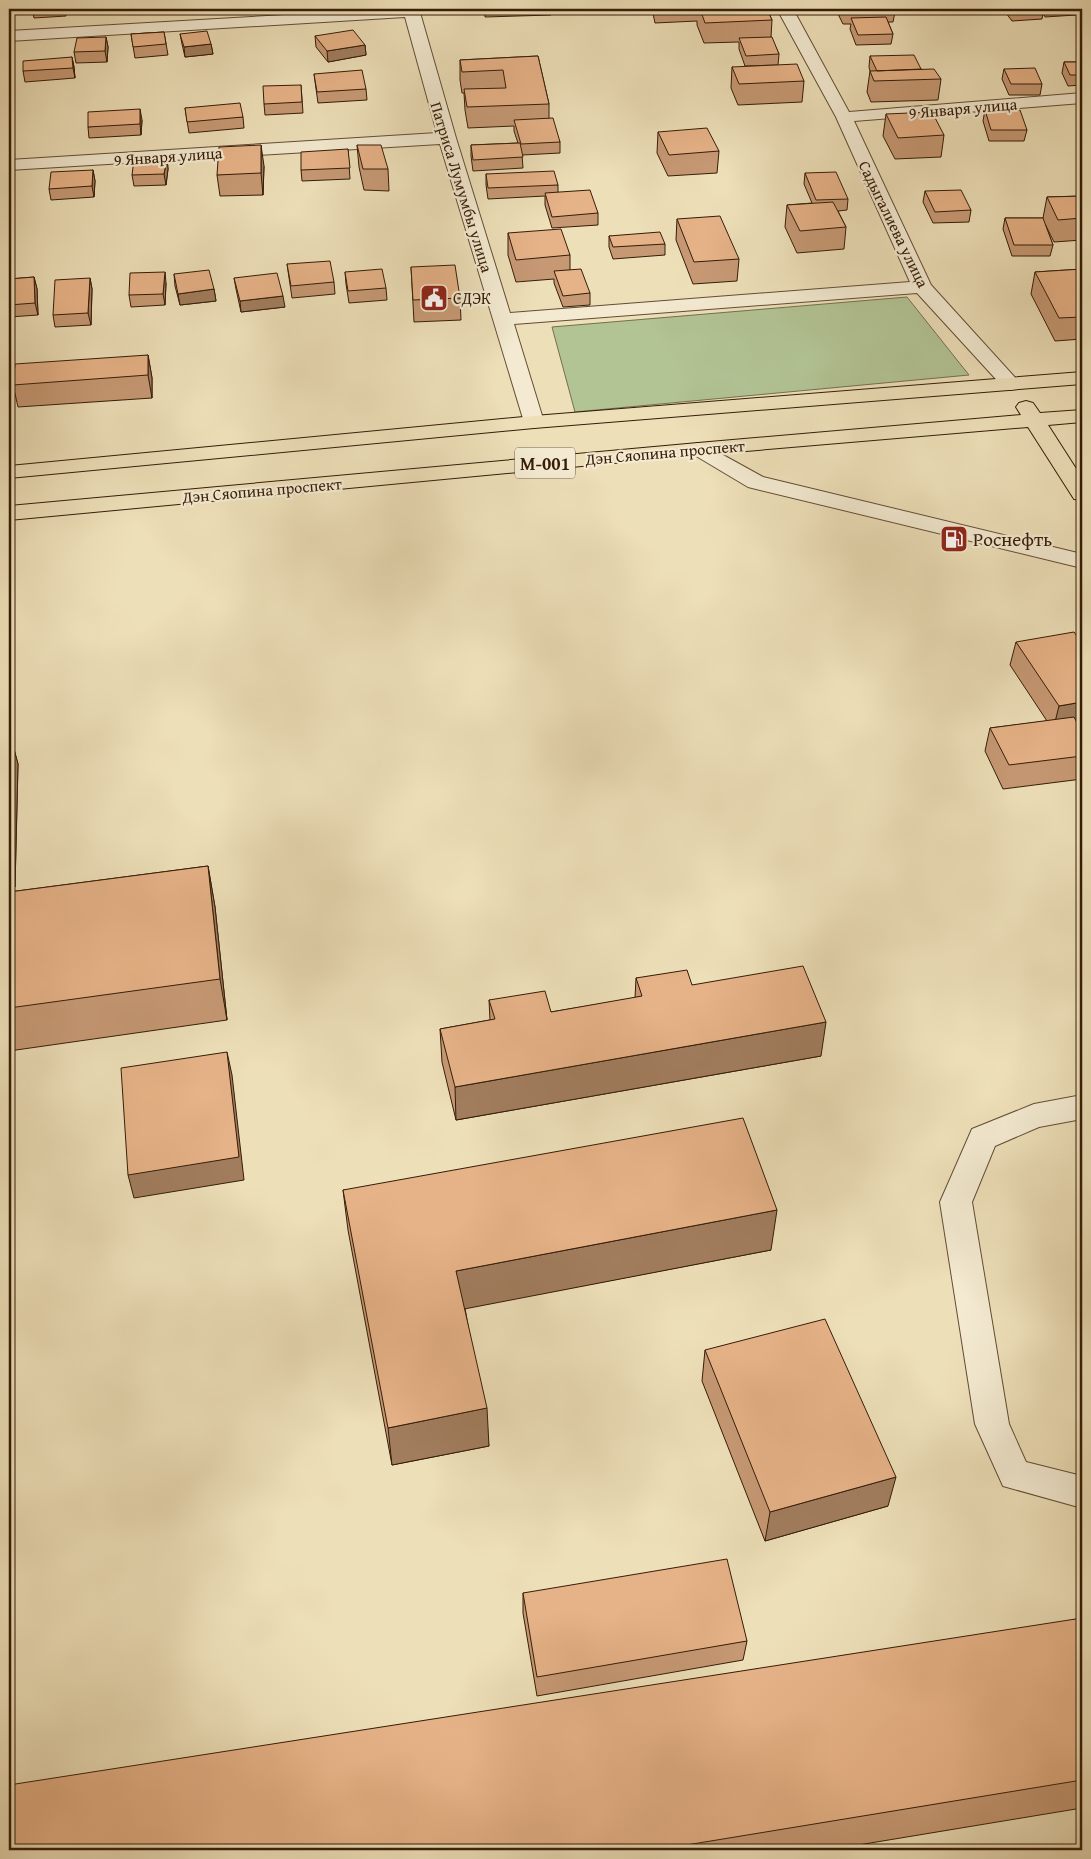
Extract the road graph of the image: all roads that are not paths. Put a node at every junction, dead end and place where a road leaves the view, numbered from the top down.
1 (785, 9) edge
2 (411, 10) edge
3 (9, 36) edge
4 (1082, 98) edge
5 (844, 117) junction
6 (447, 138) junction
7 (9, 165) edge
8 (922, 287) junction
9 (502, 319) junction
10 (1082, 378) edge
11 (1011, 384) junction
12 (1082, 416) edge
13 (1035, 420) junction
14 (534, 422) junction
15 (698, 449) junction
16 (9, 472) edge
17 (1082, 494) edge
18 (9, 513) edge
19 (1082, 561) edge
20 (1082, 1107) edge
21 (1082, 1492) edge

1 - 5 street, Садыгалиева улица
2 - 3 street
2 - 6 street, Патриса Лумумбы улица
4 - 5 street, 9 Января улица
5 - 8 street, Садыгалиева улица
6 - 7 street, 9 Января улица
6 - 9 street, Патриса Лумумбы улица
8 - 9 street
8 - 11 street, Садыгалиева улица
9 - 14 street, Патриса Лумумбы улица
10 - 11 main road, M-001
11 - 13 main road, Садыгалиева улица
11 - 14 main road, M-001
12 - 13 main road, Дэн Сяопина проспект / M-001
13 - 15 main road, Дэн Сяопина проспект / M-001
13 - 17 main road, Садыгалиева улица
14 - 16 main road, M-001
15 - 18 main road, Дэн Сяопина проспект / M-001
15 - 19 street
20 - 21 street

